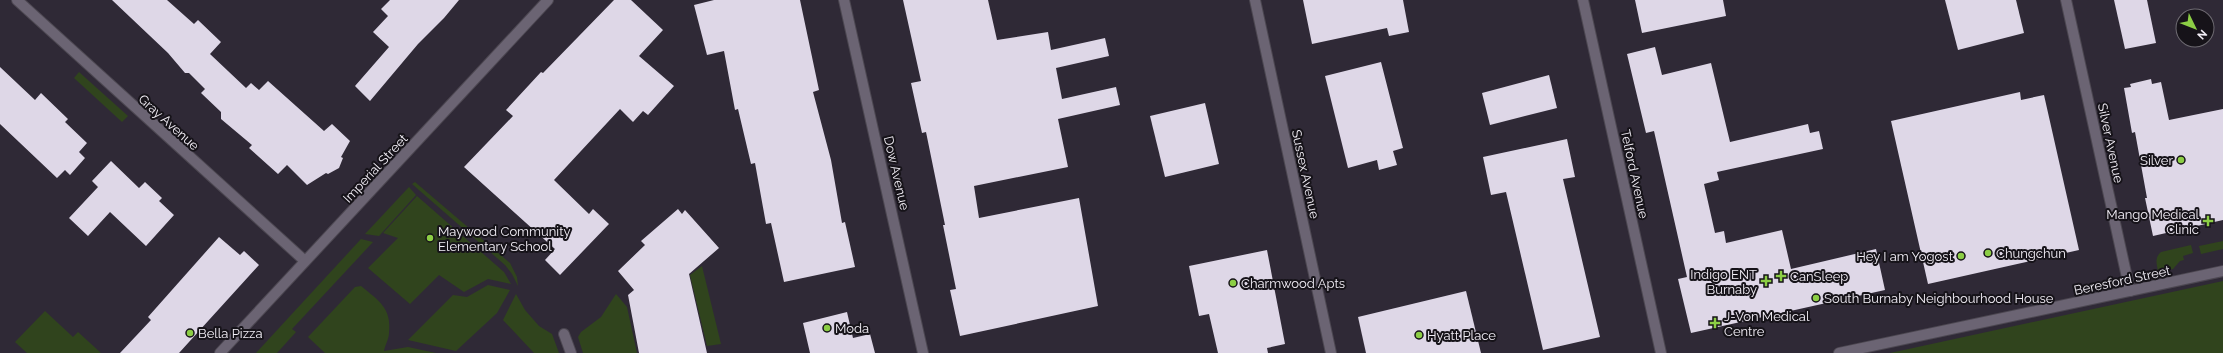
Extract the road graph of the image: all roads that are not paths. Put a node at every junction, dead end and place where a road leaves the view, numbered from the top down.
1 (17, 0) edge
2 (548, 0) edge
3 (844, 0) edge
4 (1255, 0) edge
5 (1584, 0) edge
6 (2066, 0) edge
7 (305, 261) junction
8 (2223, 271) edge
9 (2130, 291) junction
10 (564, 334) dead end
11 (220, 353) edge
12 (571, 353) edge
13 (923, 353) edge
14 (1331, 353) edge
15 (1661, 353) edge
16 (1839, 353) edge

1 - 7 street, Gray Avenue
2 - 7 street, Imperial Street
3 - 13 street, Dow Avenue
4 - 14 street, Sussex Avenue
5 - 15 street, Telford Avenue
6 - 9 street, Silver Avenue
7 - 11 street, Imperial Street
8 - 9 street, Beresford Street
9 - 16 street, Beresford Street
10 - 12 street

